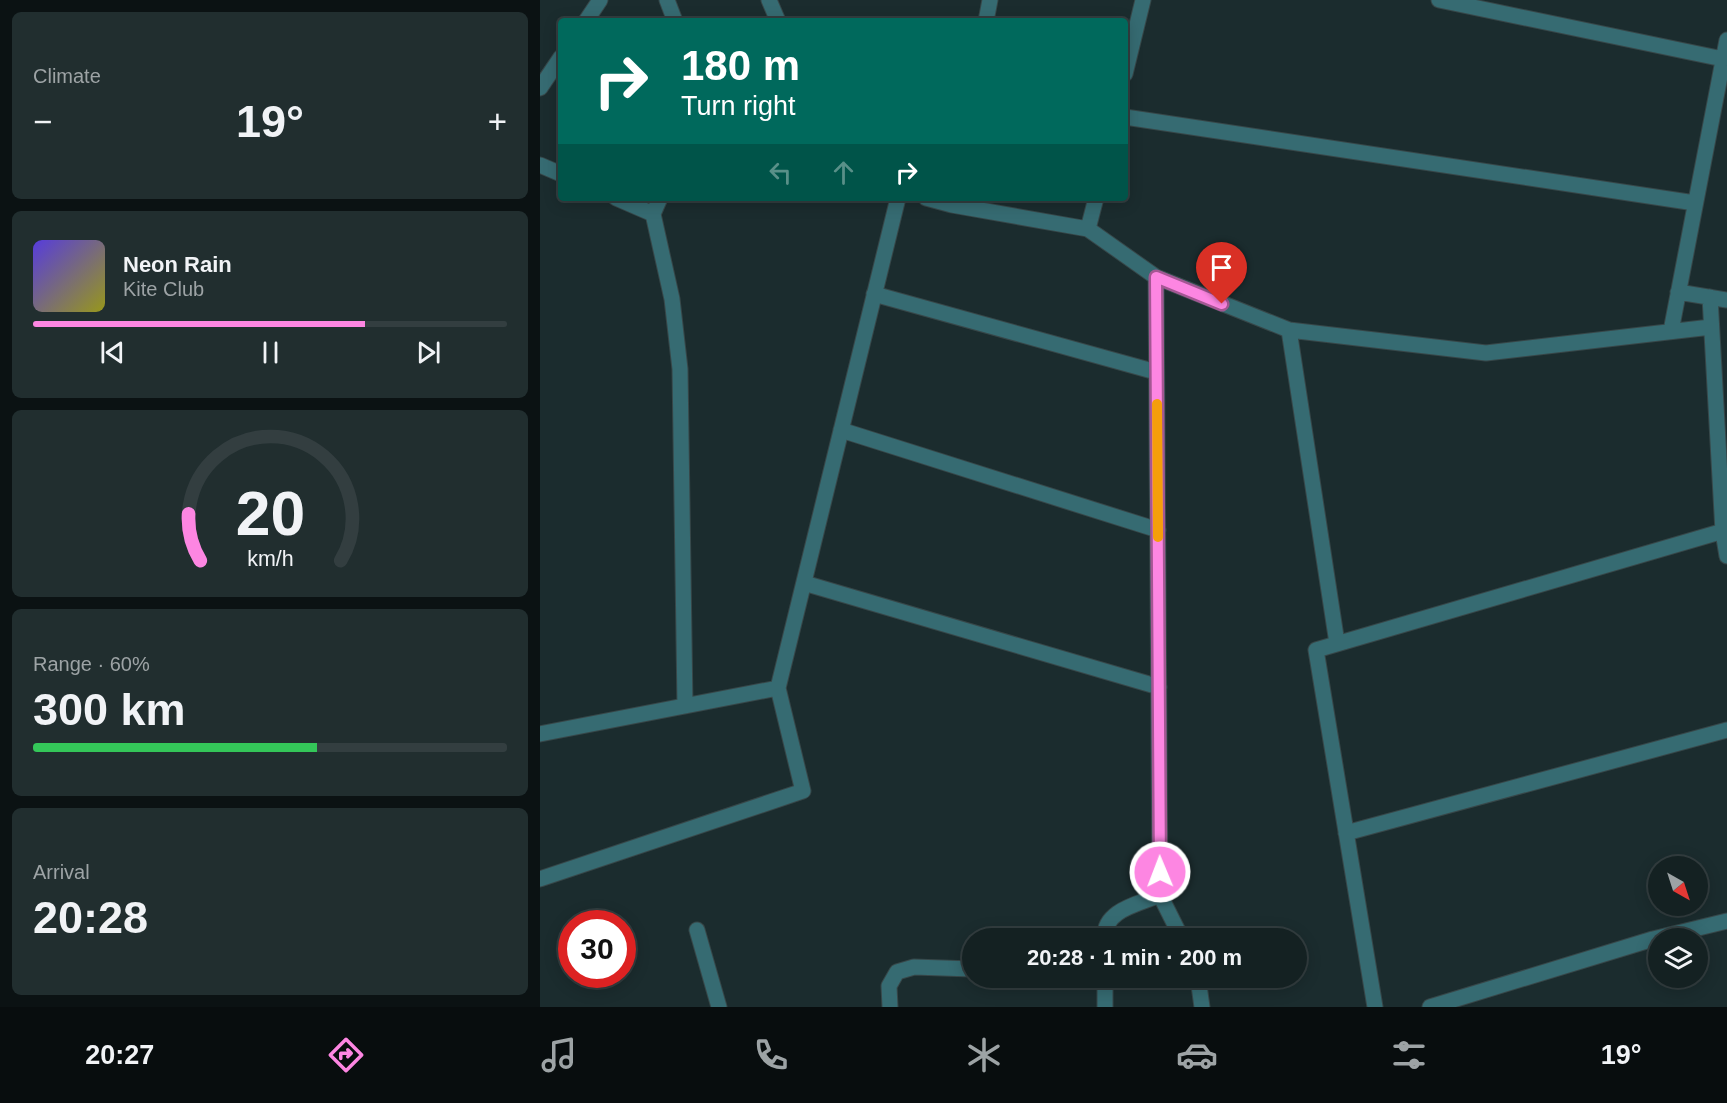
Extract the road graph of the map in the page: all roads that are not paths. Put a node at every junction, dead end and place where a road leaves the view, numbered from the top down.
1 (600, 0) edge
2 (667, 0) edge
3 (769, 0) edge
4 (990, 0) edge
5 (1143, 0) edge
6 (1439, 0) edge
7 (588, 18) edge
8 (674, 18) edge
9 (777, 18) edge
10 (987, 18) edge
11 (1727, 40) edge
12 (1723, 58) junction
13 (558, 61) edge
14 (1128, 62) edge
15 (540, 88) edge
16 (1128, 117) edge
17 (540, 165) edge
18 (558, 173) edge
19 (623, 201) edge
20 (659, 201) edge
21 (897, 201) edge
22 (1095, 201) edge
23 (953, 202) edge
24 (1695, 203) junction
25 (653, 214) junction
26 (1088, 229) junction
27 (1156, 277) junction
28 (1678, 292) junction
29 (874, 294) junction
30 (1710, 297) junction
31 (1727, 300) edge
32 (1711, 327) junction
33 (1289, 330) junction
34 (1671, 331) junction
35 (1156, 372) junction
36 (841, 430) junction
37 (1158, 530) junction
38 (1725, 531) edge
39 (1727, 556) edge
40 (804, 582) junction
41 (1337, 644) junction
42 (1159, 687) junction
43 (778, 688) junction
44 (685, 706) junction
45 (1727, 730) edge
46 (540, 735) edge
47 (1346, 833) junction
48 (540, 879) edge
49 (1161, 895) junction
50 (1727, 921) edge
51 (1105, 928) edge
52 (1177, 928) edge
53 (697, 930) dead end
54 (962, 969) edge
55 (1105, 988) edge
56 (1199, 988) edge
57 (719, 1007) edge
58 (890, 1007) edge
59 (1105, 1007) edge
60 (1202, 1007) edge
61 (1375, 1007) edge
62 (1430, 1007) edge

1 - 7 street
2 - 8 street
3 - 9 street
4 - 10 street
5 - 14 street
6 - 12 street
11 - 12 street
12 - 24 street
13 - 15 street
16 - 24 street
17 - 18 street
19 - 25 street
20 - 25 street
21 - 29 street
22 - 26 street
23 - 26 street
24 - 28 street
25 - 44 street
26 - 27 street
27 - 33 street
27 - 35 street
28 - 30 street
28 - 34 street
29 - 35 street
29 - 36 street
30 - 31 street
30 - 32 street
32 - 34 street
32 - 38 street
33 - 34 street
33 - 41 street
35 - 37 street
36 - 37 street
36 - 40 street
37 - 42 street
38 - 39 street
38 - 41 street
40 - 42 street
40 - 43 street
41 - 47 street
42 - 49 street
43 - 44 street
43 - 48 street
44 - 46 street
45 - 47 street
47 - 61 street
49 - 51 street
49 - 52 street
50 - 62 street
53 - 57 street
54 - 58 street
55 - 59 street
56 - 60 street

